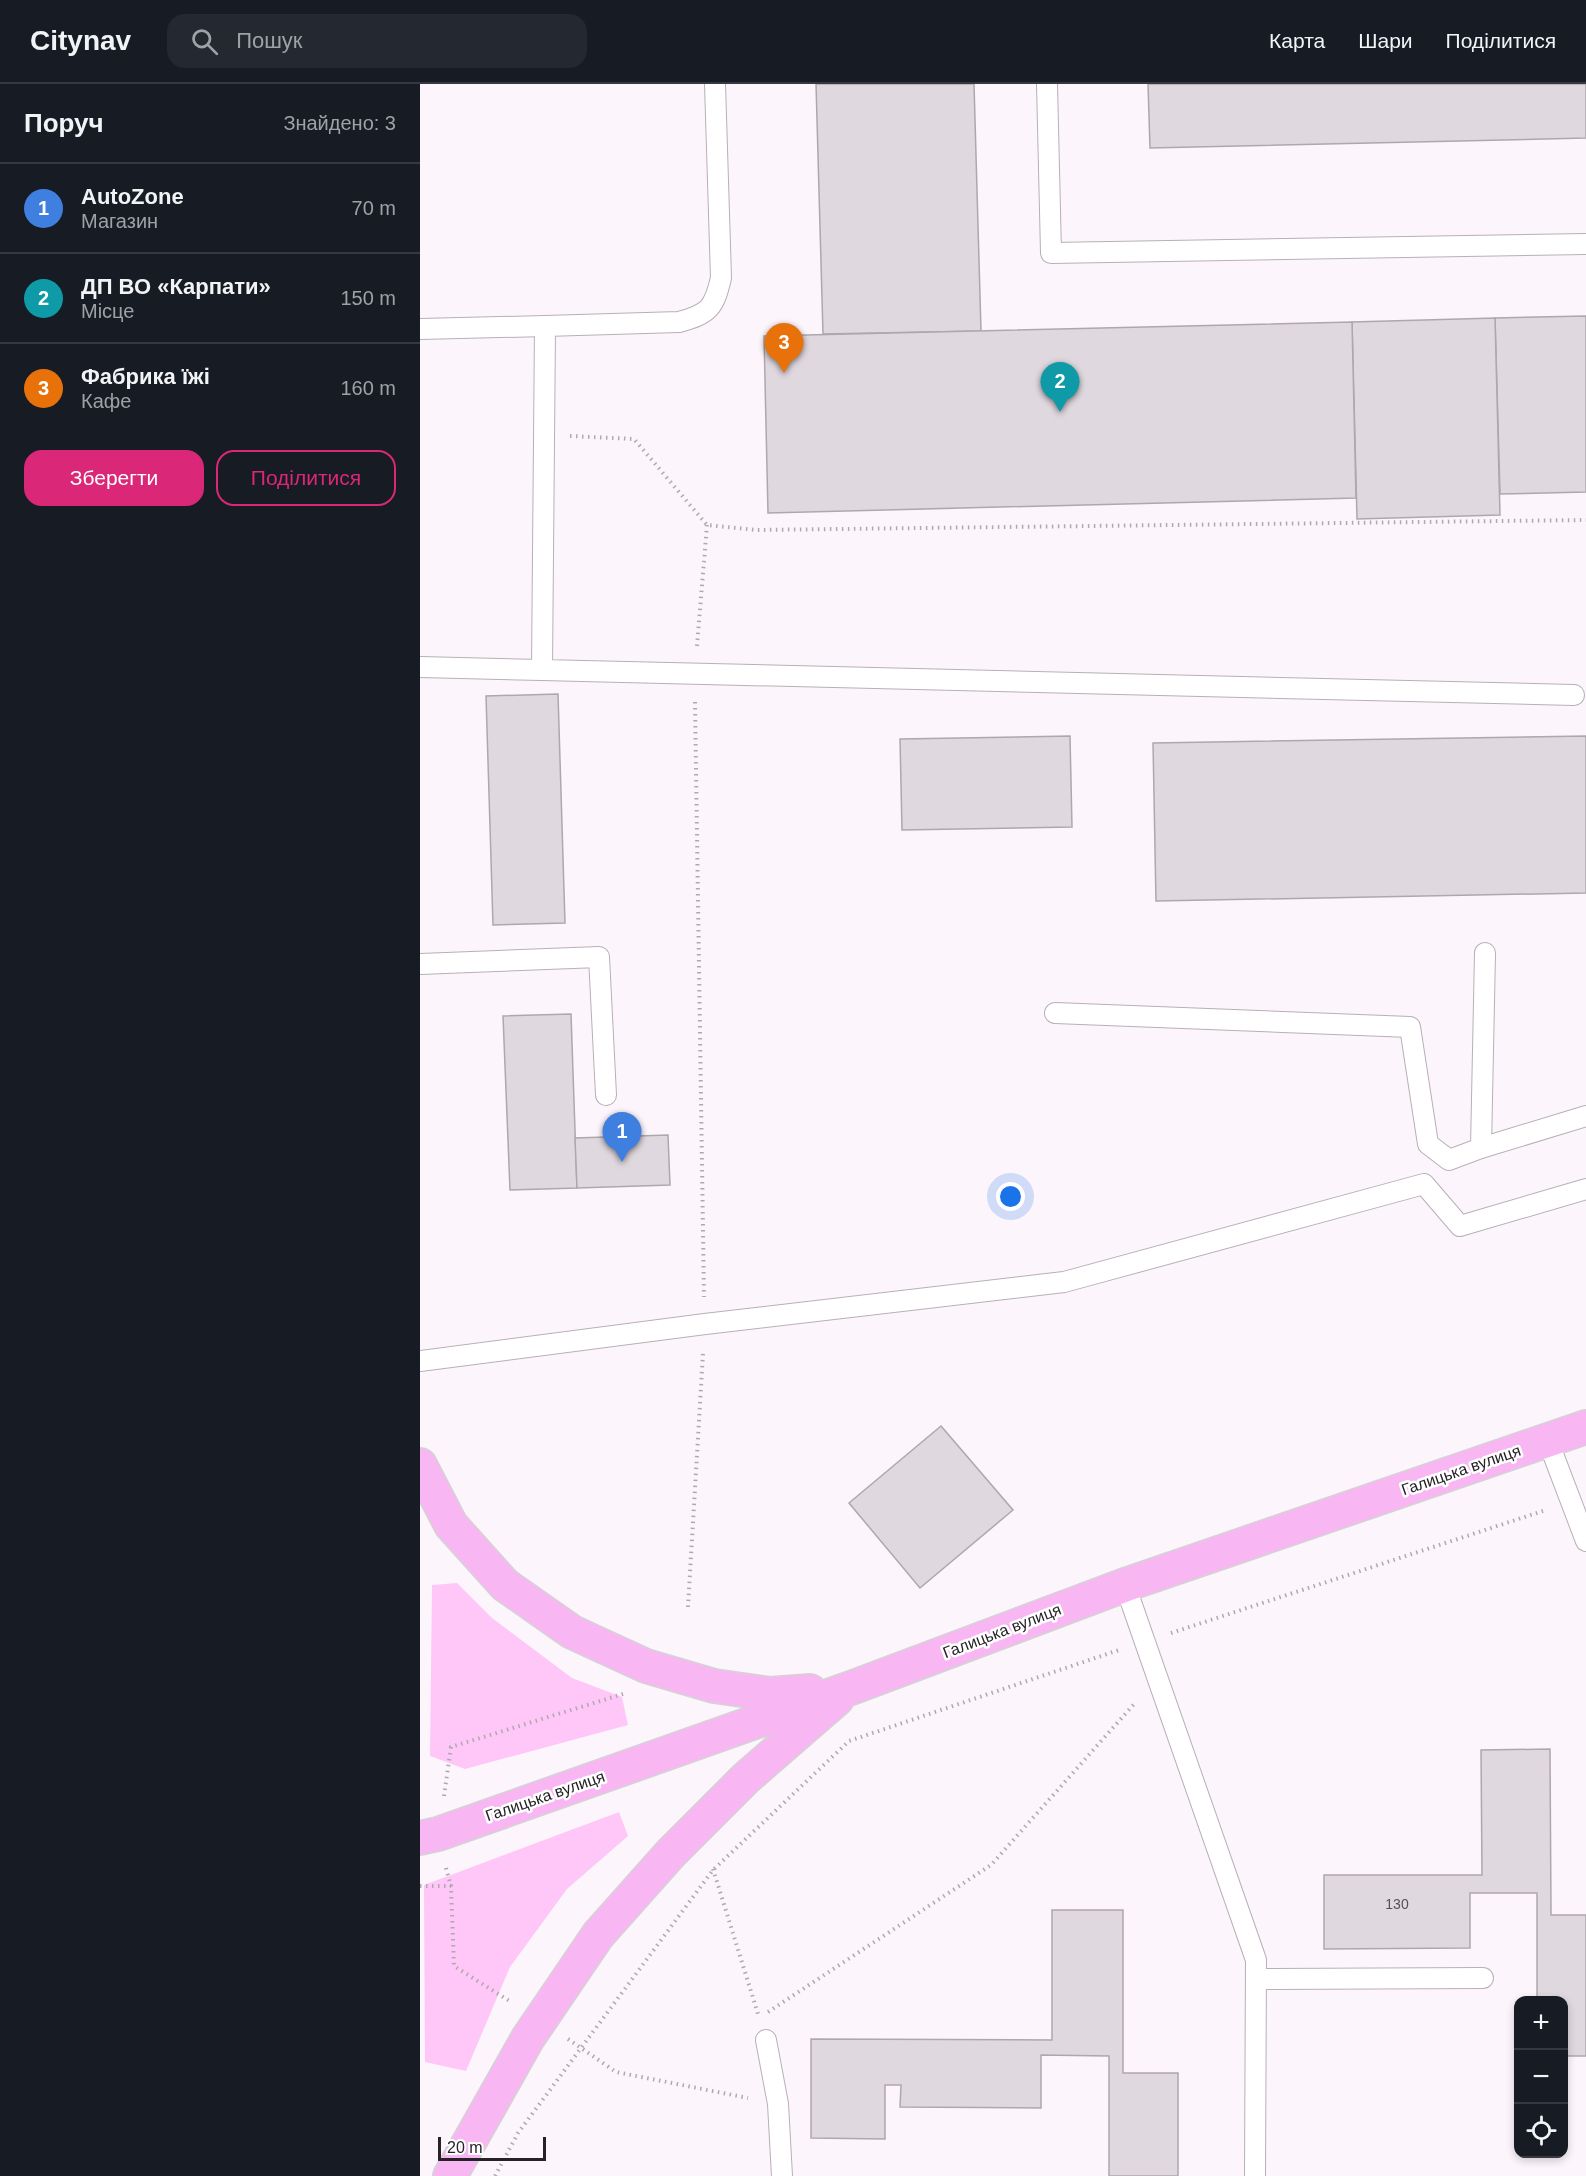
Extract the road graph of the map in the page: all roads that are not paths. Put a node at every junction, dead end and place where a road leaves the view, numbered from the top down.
1 (715, 84) edge
2 (1047, 84) edge
3 (1586, 244) edge
4 (545, 326) junction
5 (420, 329) edge
6 (420, 667) edge
7 (542, 670) junction
8 (1574, 695) dead end
9 (1485, 953) dead end
10 (420, 964) edge
11 (1055, 1013) dead end
12 (606, 1095) dead end
13 (1586, 1116) edge
14 (1481, 1148) junction
15 (1449, 1160) junction
16 (1424, 1184) junction
17 (1586, 1189) edge
18 (420, 1361) edge
19 (1586, 1427) edge
20 (1548, 1441) junction
21 (420, 1465) edge
22 (1586, 1541) edge
23 (1125, 1585) junction
24 (851, 1688) junction
25 (429, 1836) edge
26 (1484, 1978) dead end
27 (1256, 1979) junction
28 (766, 2040) dead end
29 (450, 2176) edge
30 (782, 2176) edge
31 (1255, 2176) edge

1 - 4 lane
2 - 3 lane
4 - 5 lane
4 - 7 lane
6 - 7 lane
7 - 8 lane
9 - 14 lane
10 - 12 lane
11 - 15 lane
13 - 14 lane
14 - 15 lane
15 - 16 lane
16 - 17 lane
16 - 18 lane
19 - 20 main road, Галицька вулиця
20 - 22 lane
20 - 23 main road, Галицька вулиця
21 - 24 main road
23 - 24 main road, Галицька вулиця
23 - 27 lane
24 - 25 main road, Галицька вулиця
24 - 29 main road
26 - 27 lane
27 - 31 lane
28 - 30 lane

